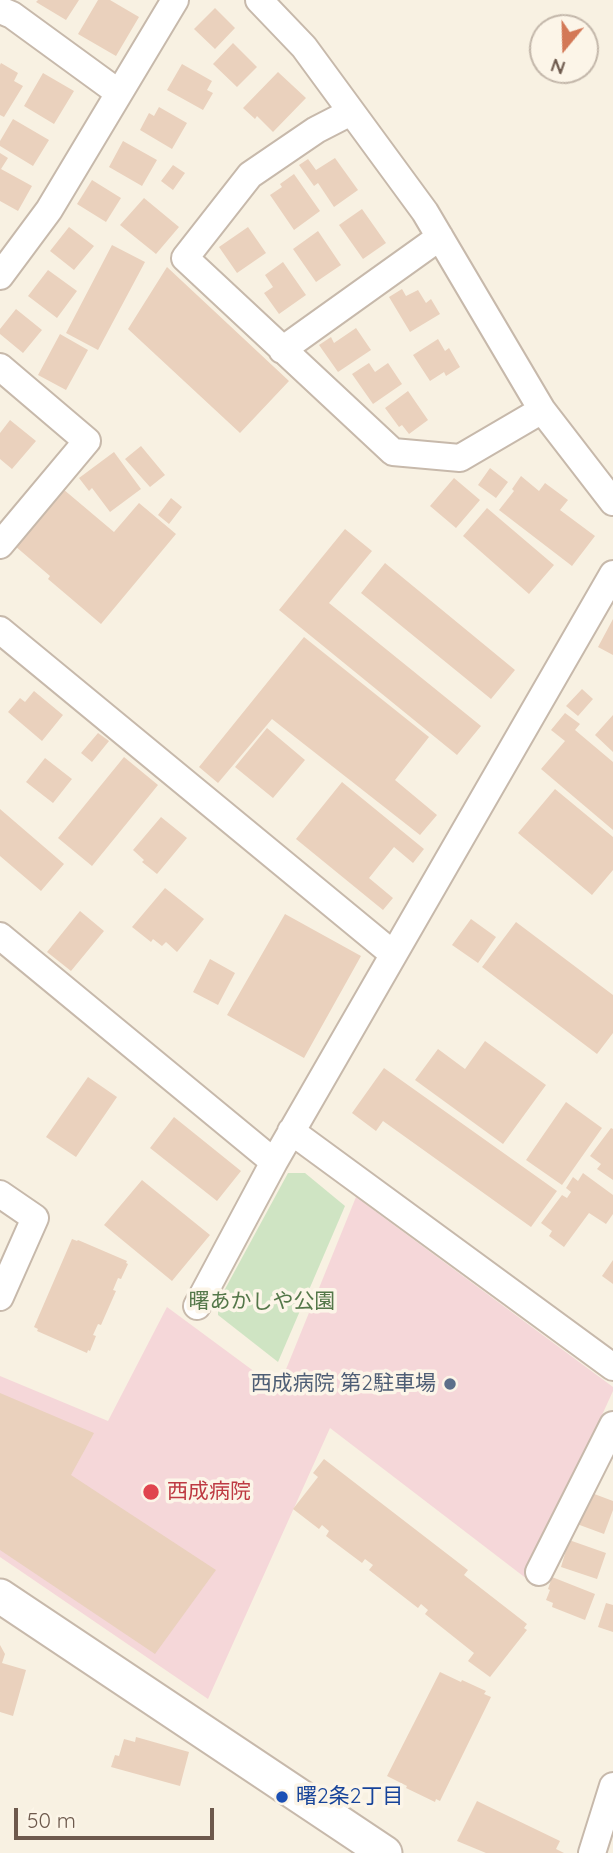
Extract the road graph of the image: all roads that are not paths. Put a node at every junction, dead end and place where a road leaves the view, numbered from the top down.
1 (175, 0) edge
2 (259, 0) edge
3 (0, 10) edge
4 (119, 93) junction
5 (351, 112) junction
6 (440, 237) junction
7 (8, 248) edge
8 (0, 276) edge
9 (282, 350) junction
10 (0, 367) edge
11 (542, 410) junction
12 (613, 502) edge
13 (0, 545) edge
14 (613, 574) edge
15 (0, 630) edge
16 (0, 936) edge
17 (393, 954) junction
18 (291, 1131) junction
19 (274, 1162) junction
20 (0, 1194) edge
21 (0, 1297) edge
22 (197, 1306) dead end
23 (613, 1367) edge
24 (613, 1424) edge
25 (539, 1572) dead end
26 (0, 1596) edge
27 (613, 1786) edge
28 (385, 1853) edge
29 (592, 1853) edge

1 - 4 street
2 - 5 street
3 - 4 street
4 - 7 street
5 - 6 street
5 - 9 street
6 - 9 street
6 - 11 street
7 - 8 street
9 - 11 street
10 - 13 street
11 - 12 street
14 - 17 street
15 - 17 street
16 - 19 street
17 - 18 street
18 - 19 street
18 - 23 street
19 - 22 street
20 - 21 street
24 - 25 street
26 - 28 street
27 - 29 street

